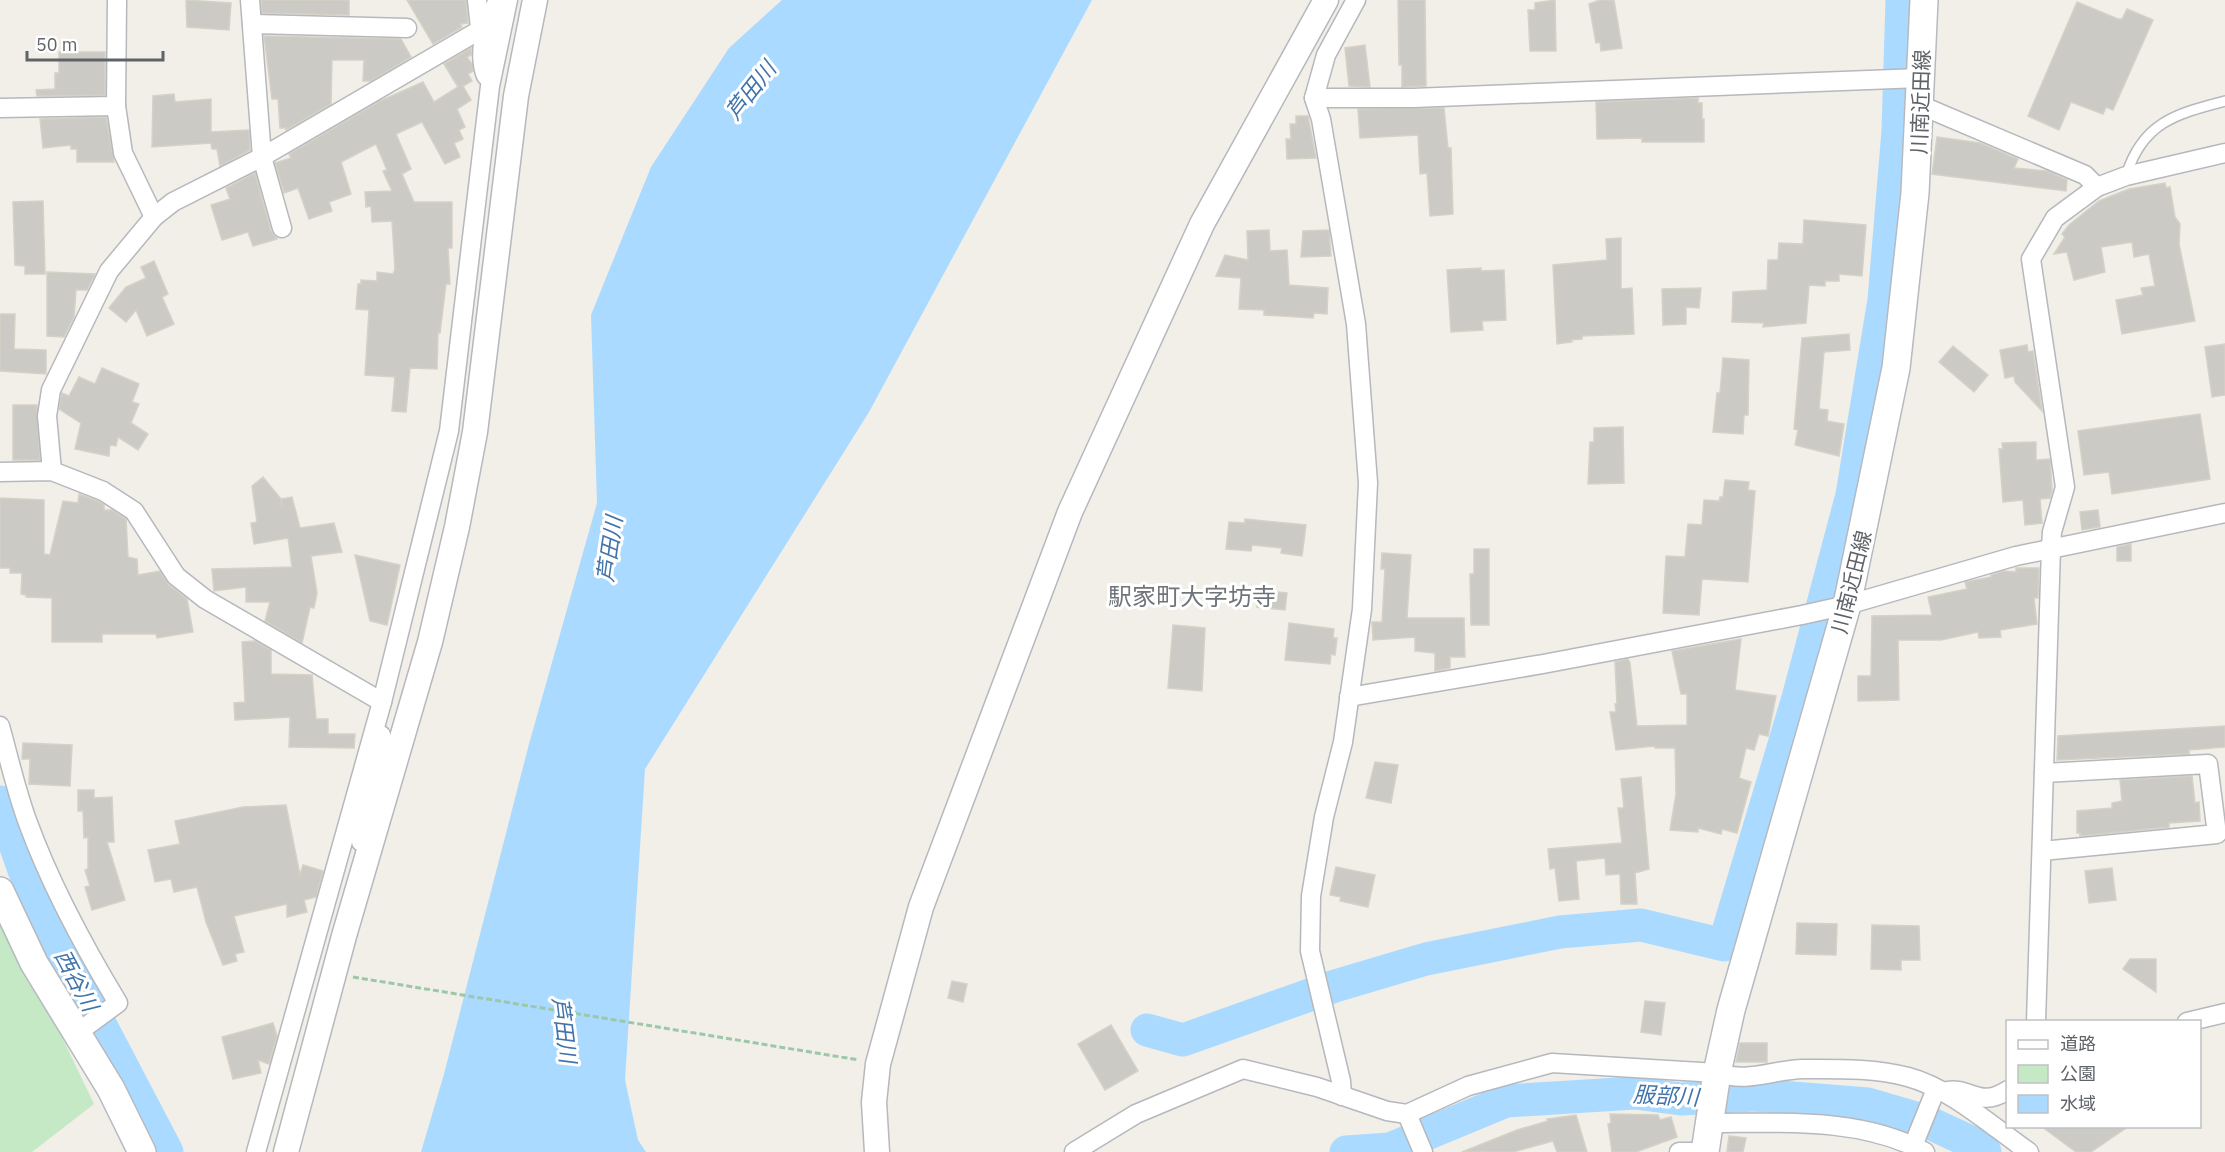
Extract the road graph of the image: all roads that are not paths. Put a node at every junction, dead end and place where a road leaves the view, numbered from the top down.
1 (117, 0) edge
2 (250, 0) edge
3 (477, 0) edge
4 (498, 0) edge
5 (508, 0) edge
6 (535, 0) edge
7 (1326, 0) edge
8 (1356, 0) edge
9 (1924, 0) edge
10 (252, 24) junction
11 (407, 28) dead end
12 (483, 28) junction
13 (1920, 78) junction
14 (490, 86) junction
15 (1314, 98) junction
16 (2225, 101) edge
17 (1920, 105) junction
18 (116, 106) junction
19 (0, 108) edge
20 (2225, 153) edge
21 (262, 158) junction
22 (2126, 176) junction
23 (2097, 187) junction
24 (154, 217) junction
25 (282, 228) dead end
26 (52, 471) junction
27 (0, 472) edge
28 (2225, 513) edge
29 (2051, 548) junction
30 (1847, 605) junction
31 (1349, 697) junction
32 (382, 702) junction
33 (375, 729) junction
34 (2, 737) edge
35 (2044, 773) junction
36 (2042, 851) junction
37 (361, 880) junction
38 (0, 891) edge
39 (2225, 1013) edge
40 (2036, 1020) edge
41 (2195, 1020) edge
42 (77, 1033) junction
43 (1716, 1079) junction
44 (2006, 1090) edge
45 (1937, 1093) junction
46 (1342, 1096) junction
47 (1408, 1117) junction
48 (1712, 1120) junction
49 (1918, 1146) edge
50 (142, 1152) edge
51 (256, 1152) edge
52 (286, 1152) edge
53 (877, 1152) edge
54 (1074, 1152) edge
55 (1423, 1152) edge
56 (1680, 1152) edge
57 (1696, 1152) edge
58 (1706, 1152) edge
59 (2029, 1152) edge

1 - 18 street
2 - 10 street
3 - 12 street
4 - 12 street
5 - 14 street
6 - 37 street
7 - 53 street
8 - 15 street
9 - 13 main road, 川南近田線
10 - 11 street
10 - 21 street
12 - 14 street
12 - 21 street
13 - 15 street
13 - 17 main road, 川南近田線
14 - 32 street
15 - 31 street
16 - 22 lane
17 - 23 street
17 - 30 main road, 川南近田線
18 - 19 street
18 - 24 street
20 - 22 street
21 - 24 street
21 - 25 street
22 - 23 street
23 - 29 street
24 - 26 street
26 - 27 street
26 - 32 street
28 - 29 street
29 - 30 street
29 - 35 street
30 - 31 street
30 - 43 main road, 川南近田線
31 - 46 street
32 - 33 street
33 - 37 street
33 - 51 street
34 - 42 street
35 - 36 street
35 - 36 street
36 - 40 street
37 - 52 street
38 - 42 main road
39 - 41 street
42 - 50 main road
43 - 45 street
43 - 47 street
43 - 48 main road, 川南近田線
44 - 45 street
45 - 49 street
45 - 59 street
46 - 47 street
46 - 54 street
47 - 55 street
48 - 49 street
48 - 58 main road, 川南近田線
56 - 57 street

